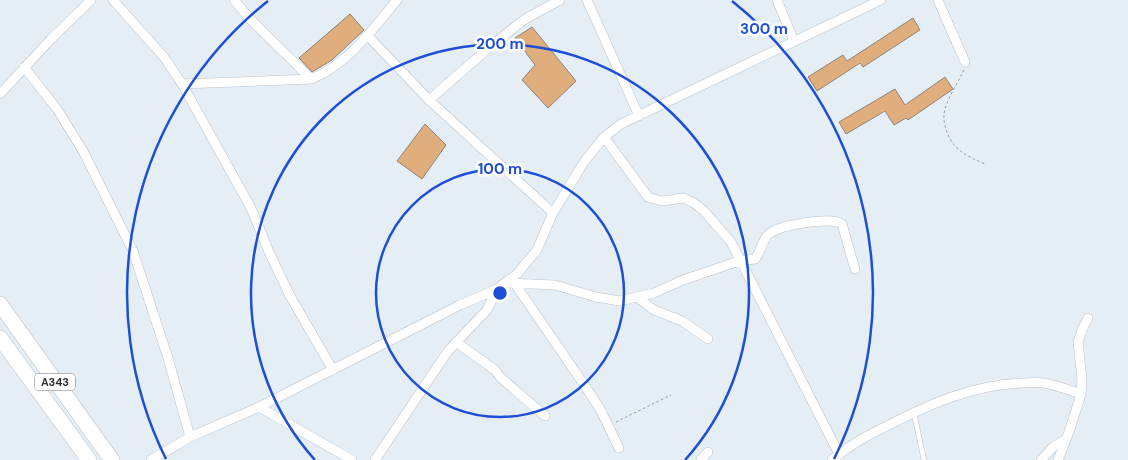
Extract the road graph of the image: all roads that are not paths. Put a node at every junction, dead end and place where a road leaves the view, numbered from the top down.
1 (91, 0) edge
2 (113, 0) edge
3 (234, 0) edge
4 (397, 0) edge
5 (560, 0) edge
6 (587, 0) edge
7 (777, 0) edge
8 (881, 0) edge
9 (938, 0) edge
10 (368, 36) junction
11 (794, 41) junction
12 (965, 62) road end
13 (24, 67) junction
14 (311, 79) junction
15 (182, 84) junction
16 (0, 94) edge
17 (429, 100) junction
18 (639, 116) junction
19 (604, 137) junction
20 (553, 214) junction
21 (739, 261) junction
22 (855, 269) dead end
23 (515, 284) junction
24 (501, 286) junction
25 (637, 297) junction
26 (0, 304) edge
27 (1088, 318) dead end
28 (0, 338) edge
29 (708, 339) dead end
30 (456, 342) junction
31 (333, 370) junction
32 (1081, 394) junction
33 (259, 407) junction
34 (913, 412) junction
35 (545, 416) dead end
36 (190, 437) junction
37 (1065, 440) junction
38 (619, 448) dead end
39 (708, 452) dead end
40 (339, 457) edge
41 (835, 457) edge
42 (89, 460) edge
43 (112, 460) edge
44 (151, 460) edge
45 (352, 460) edge
46 (375, 460) edge
47 (701, 460) edge
48 (924, 460) edge
49 (1041, 460) edge
50 (1058, 460) edge

1 - 13 street
2 - 15 street
3 - 14 street
4 - 10 street
5 - 17 street
6 - 18 street
7 - 11 street
8 - 11 street
9 - 12 street
10 - 14 street
10 - 17 street
11 - 18 street
13 - 16 street
13 - 36 street
14 - 15 street
15 - 31 street
17 - 20 street
18 - 19 street
19 - 20 street
19 - 21 street
20 - 24 street
21 - 22 street
21 - 25 street
21 - 41 street
23 - 24 street
23 - 25 street
23 - 38 street
24 - 30 street
24 - 31 street
25 - 29 street
26 - 43 highway, A343
27 - 32 street
28 - 42 highway, A343
30 - 35 street
30 - 46 street
31 - 33 street
32 - 34 street
32 - 37 street
33 - 36 street
33 - 40 street
34 - 41 street
34 - 48 lane
36 - 44 street
37 - 49 street
37 - 50 street
39 - 47 street
40 - 45 street

